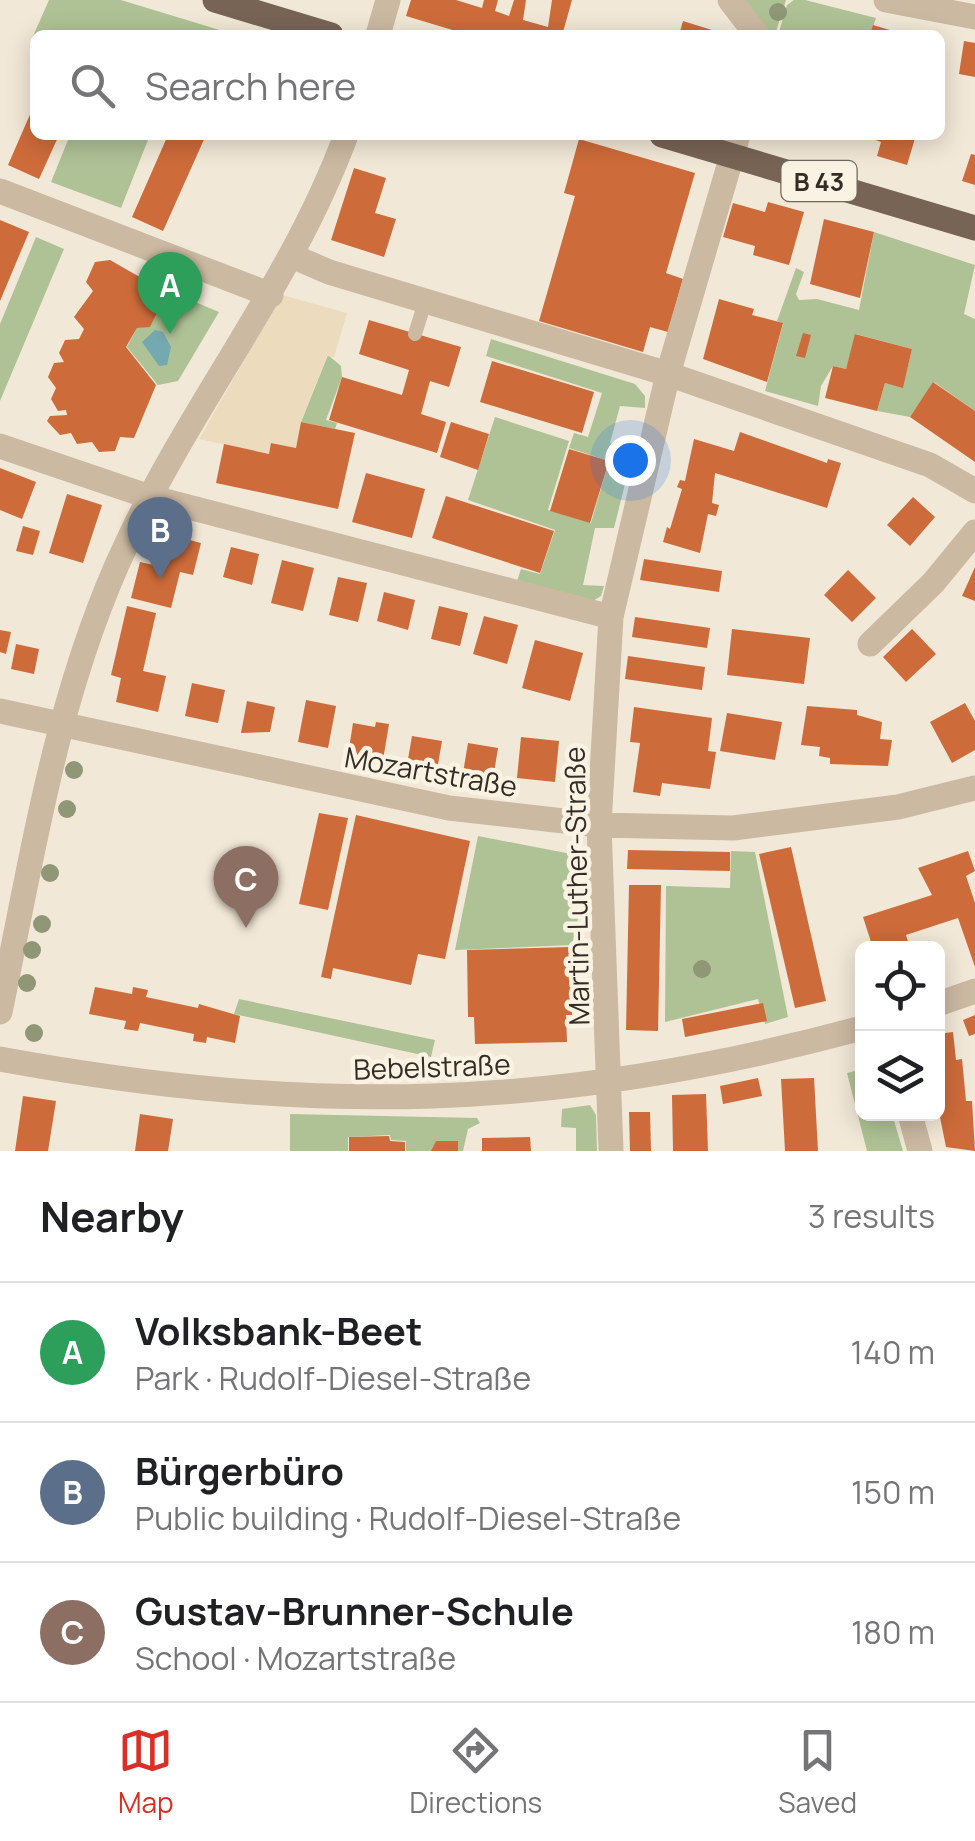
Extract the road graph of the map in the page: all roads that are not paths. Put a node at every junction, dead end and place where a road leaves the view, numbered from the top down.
1 (215, 0) edge
2 (388, 0) edge
3 (730, 0) edge
4 (886, 0) edge
5 (975, 17) edge
6 (315, 30) edge
7 (379, 30) edge
8 (753, 30) edge
9 (344, 140) edge
10 (698, 140) edge
11 (735, 145) edge
12 (0, 191) edge
13 (975, 228) edge
14 (292, 256) junction
15 (270, 295) junction
16 (425, 302) junction
17 (415, 334) dead end
18 (668, 374) junction
19 (0, 446) edge
20 (975, 492) edge
21 (150, 497) junction
22 (975, 532) edge
23 (610, 618) junction
24 (870, 644) dead end
25 (0, 712) edge
26 (62, 725) junction
27 (975, 788) edge
28 (599, 826) junction
29 (975, 992) edge
30 (945, 1002) edge
31 (0, 1012) edge
32 (855, 1030) edge
33 (0, 1060) edge
34 (610, 1083) junction
35 (912, 1121) edge
36 (611, 1151) edge
37 (920, 1151) edge

1 - 6 main road
2 - 7 street
3 - 8 street
4 - 5 street
9 - 14 street
10 - 11 main road, B 43
11 - 13 main road, B 43
11 - 18 street, Martin-Luther-Straße
12 - 15 street
14 - 15 street
14 - 16 street
15 - 21 street
16 - 17 lane
16 - 18 street
18 - 20 street
18 - 23 street, Martin-Luther-Straße
19 - 21 street
21 - 23 street
21 - 26 street
22 - 24 street
23 - 28 street, Martin-Luther-Straße
25 - 26 street, Mozartstraße
26 - 28 street, Mozartstraße
26 - 31 street
27 - 28 street, Mozartstraße
28 - 34 street, Martin-Luther-Straße
29 - 30 street
32 - 34 street, Bebelstraße
33 - 34 street, Bebelstraße
34 - 36 street, Martin-Luther-Straße
35 - 37 street

